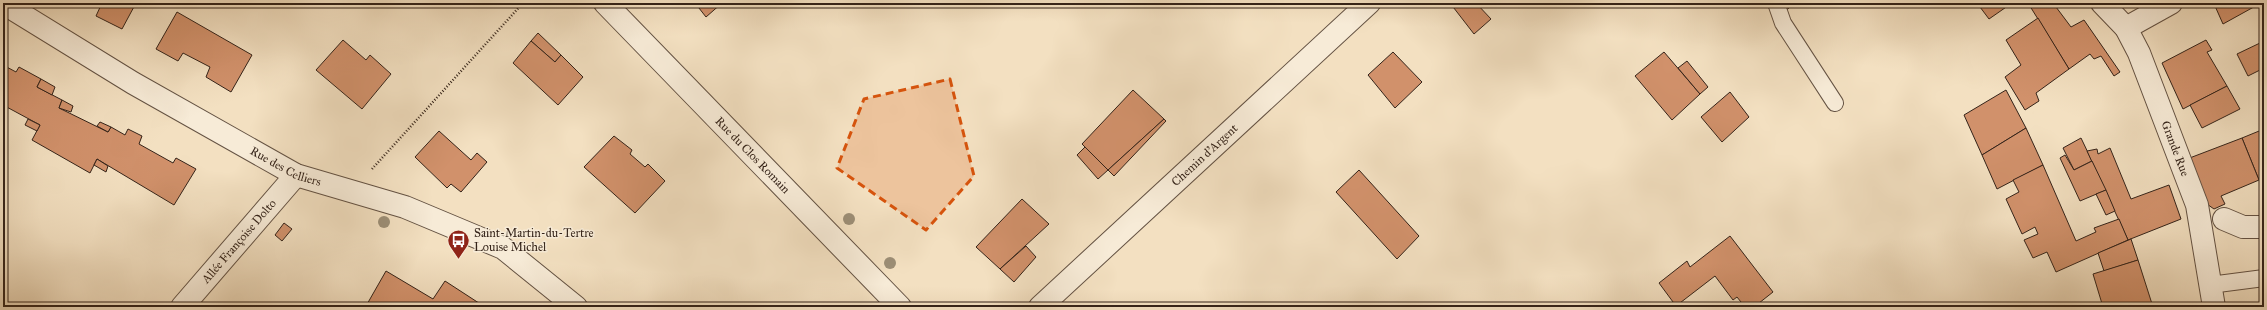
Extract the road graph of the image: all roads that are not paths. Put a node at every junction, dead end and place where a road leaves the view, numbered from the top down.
1 (4, 3) edge
2 (605, 3) edge
3 (1369, 3) edge
4 (1776, 3) edge
5 (2102, 3) edge
6 (2171, 3) edge
7 (2126, 28) junction
8 (1835, 103) dead end
9 (296, 175) junction
10 (2224, 219) dead end
11 (2264, 227) edge
12 (2264, 278) edge
13 (2210, 285) junction
14 (182, 307) edge
15 (576, 307) edge
16 (900, 307) edge
17 (1040, 307) edge
18 (2214, 307) edge

1 - 9 street, Rue des Celliers
2 - 16 street, Rue du Clos Romain
3 - 17 street, Chemin d'Argent
4 - 8 lane
5 - 7 street, Grande Rue
6 - 7 street
7 - 13 street, Grande Rue
9 - 14 street, Allée Françoise Dolto
9 - 15 street, Rue des Celliers
10 - 11 street
12 - 13 lane
13 - 18 street, Grande Rue

